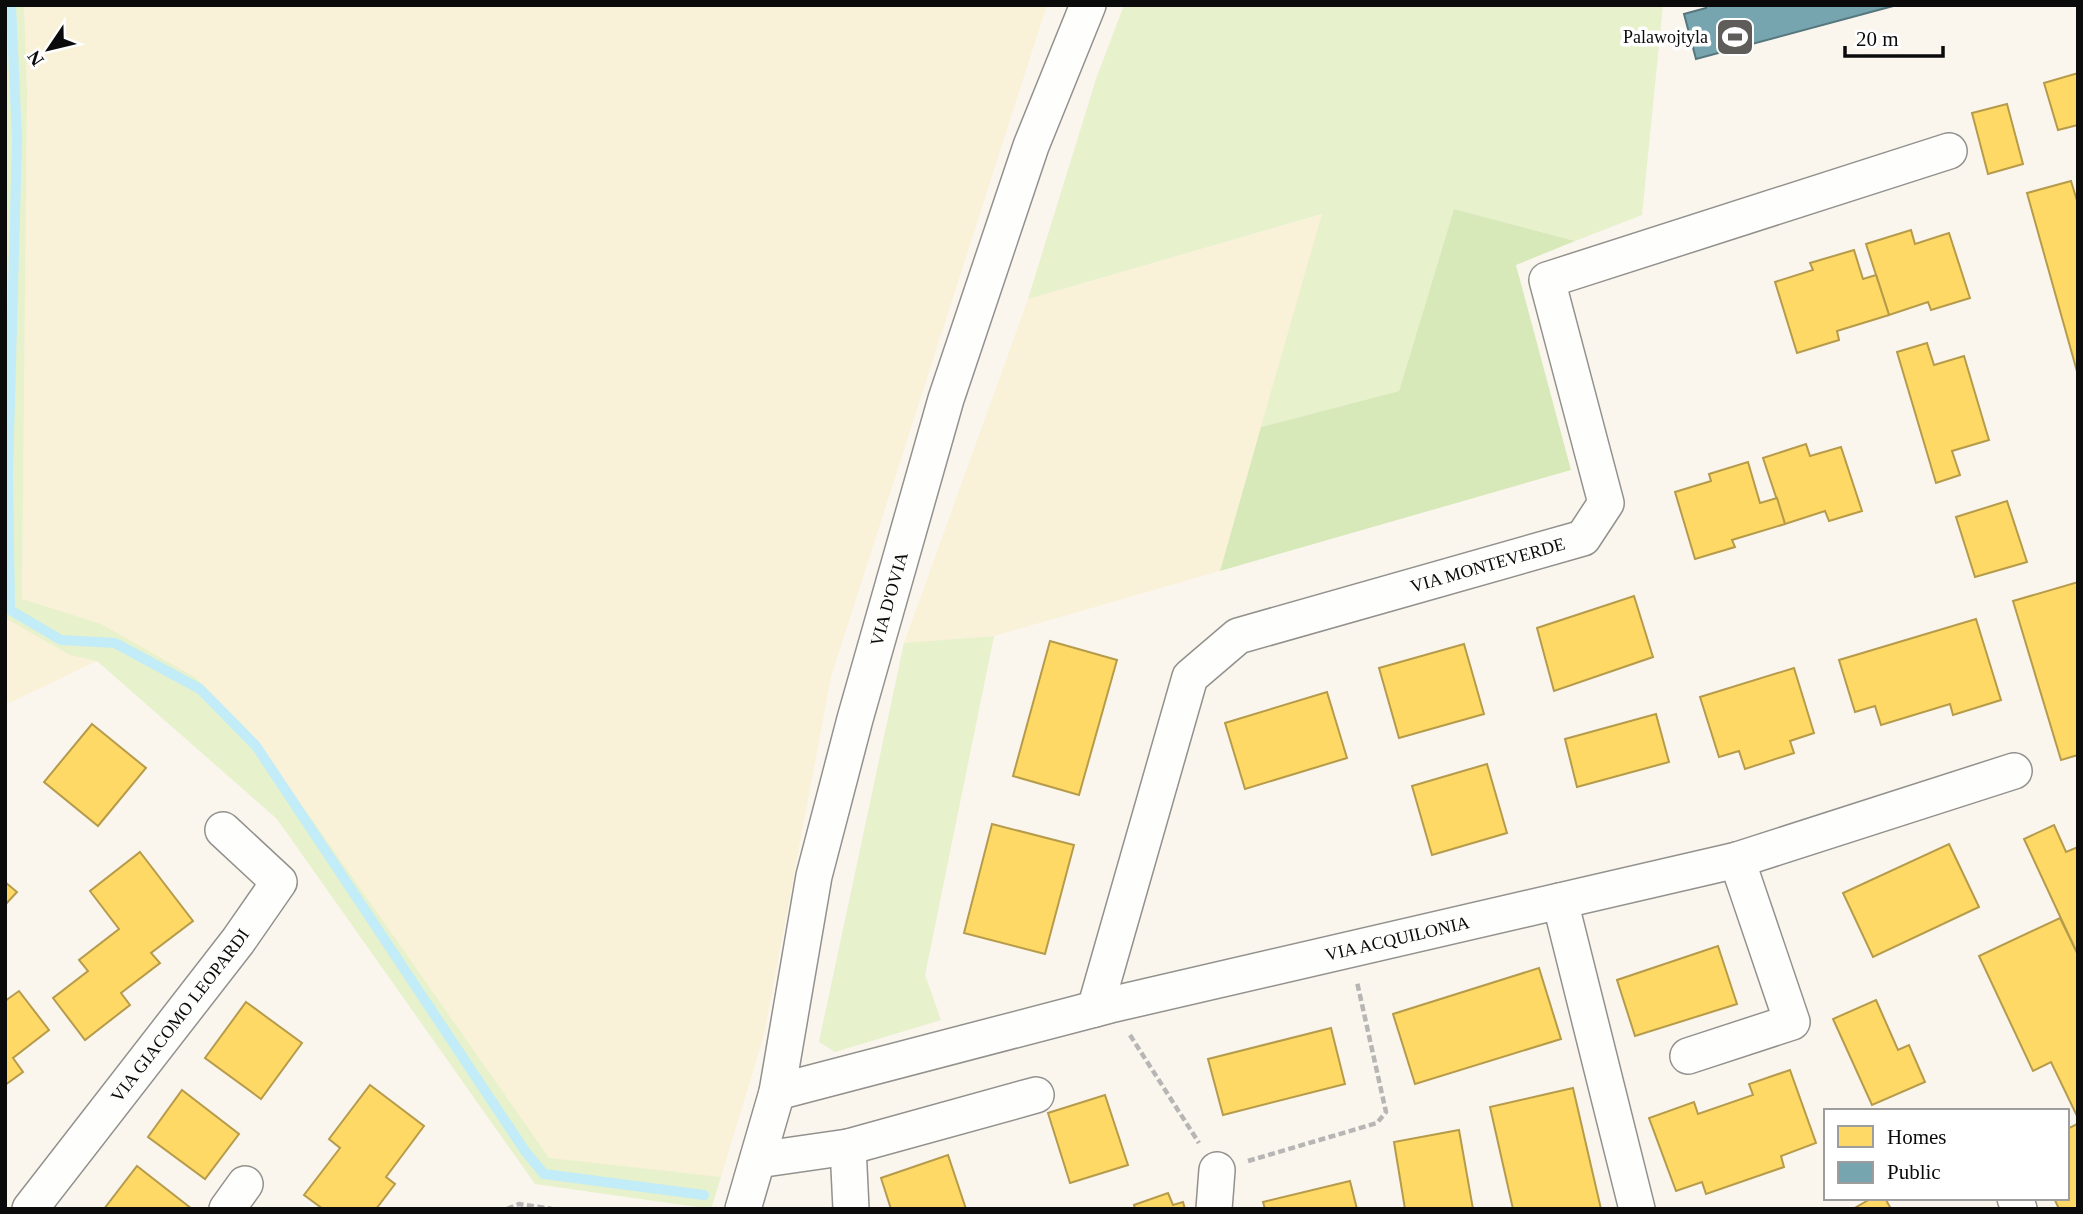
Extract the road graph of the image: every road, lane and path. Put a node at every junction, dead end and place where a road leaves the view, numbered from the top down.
1 (1088, 5) edge
2 (1949, 151) dead end
3 (2014, 771) dead end
4 (223, 830) dead end
5 (1737, 860) junction
6 (1560, 901) junction
7 (1350, 949) junction
8 (1103, 1007) junction
9 (1688, 1056) dead end
10 (777, 1092) junction
11 (1036, 1095) dead end
12 (848, 1147) junction
13 (758, 1160) junction
14 (1217, 1170) junction
15 (30, 1209) edge
16 (507, 1209) edge
17 (552, 1209) edge
18 (743, 1209) edge
19 (851, 1209) edge
20 (1214, 1209) edge
21 (1637, 1209) edge

1 - 10 street, VIA D'OVIA
2 - 8 street, VIA MONTEVERDE
3 - 5 street, VIA ACQUILONIA
4 - 15 street, VIA GIACOMO LEOPARDI
5 - 6 street, VIA ACQUILONIA
5 - 9 street
6 - 7 street, VIA ACQUILONIA
6 - 21 street
7 - 8 street, VIA ACQUILONIA
7 - 14 path
8 - 10 street, VIA ACQUILONIA
8 - 14 path
10 - 13 street, VIA D'OVIA
11 - 12 street
12 - 13 street
12 - 19 street
13 - 18 street, VIA D'OVIA
14 - 20 street
16 - 17 path

